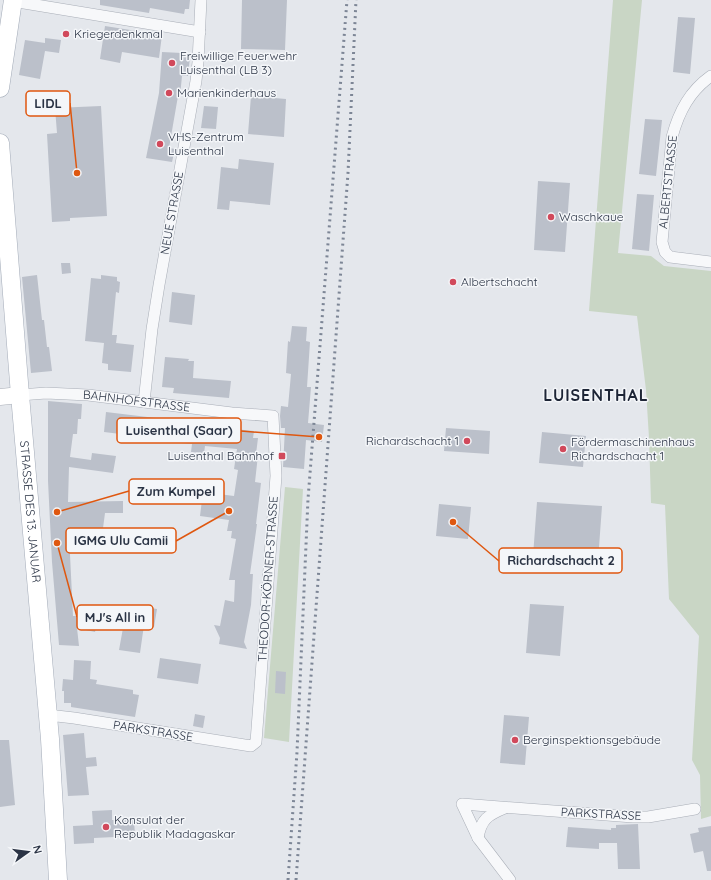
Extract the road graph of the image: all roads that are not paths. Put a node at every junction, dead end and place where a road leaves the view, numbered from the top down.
1 (13, 0) edge
2 (201, 0) edge
3 (200, 32) junction
4 (711, 76) edge
5 (0, 88) edge
6 (0, 143) edge
7 (711, 262) edge
8 (20, 395) junction
9 (0, 397) edge
10 (144, 402) junction
11 (273, 416) joint
12 (48, 715) junction
13 (256, 742) joint
14 (506, 808) junction
15 (695, 809) dead end
16 (478, 838) junction
17 (58, 880) edge
18 (510, 880) edge

1 - 3 street
1 - 5 main road
2 - 3 street, NEUE STRASSE
3 - 10 street, NEUE STRASSE
4 - 7 street, ALBERTSTRASSE
6 - 8 main road, STRASSE DES 13. JANUAR
8 - 9 main road, BAHNHOFSTRASSE
8 - 10 street, BAHNHOFSTRASSE
8 - 12 main road, STRASSE DES 13. JANUAR
10 - 11 street, BAHNHOFSTRASSE
11 - 13 street, THEODOR-KÖRNER-STRASSE
12 - 13 street, PARKSTRASSE
12 - 17 main road, STRASSE DES 13. JANUAR
14 - 15 street, PARKSTRASSE
14 - 16 street, PARKSTRASSE
14 - 16 street, PARKSTRASSE
16 - 18 street, PARKSTRASSE

